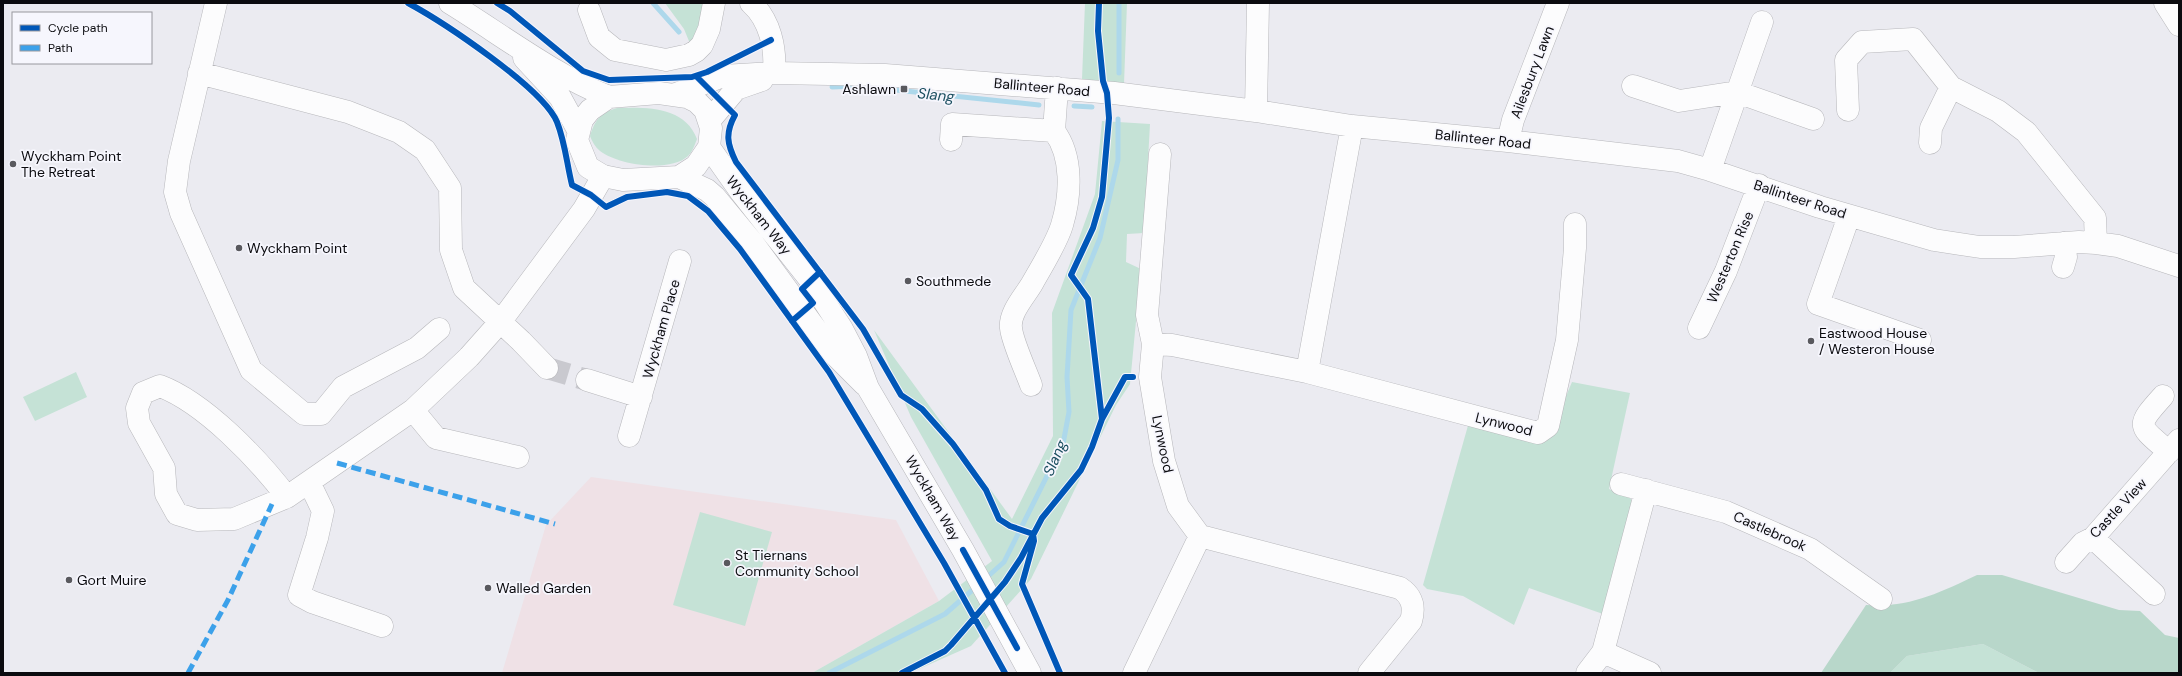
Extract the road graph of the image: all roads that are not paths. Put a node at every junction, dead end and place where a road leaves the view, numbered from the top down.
1 (216, 3) edge
2 (450, 3) edge
3 (714, 3) edge
4 (750, 3) edge
5 (1258, 3) edge
6 (1558, 3) edge
7 (2165, 3) edge
8 (589, 10) dead end
9 (1762, 22) dead end
10 (2179, 26) edge
11 (771, 40) junction
12 (511, 44) junction
13 (200, 73) junction
14 (774, 73) junction
15 (816, 73) junction
16 (1634, 86) dead end
17 (1951, 87) junction
18 (1057, 88) junction
19 (1737, 92) junction
20 (676, 94) junction
21 (609, 97) junction
22 (1848, 110) dead end
23 (1256, 111) junction
24 (1813, 119) dead end
25 (710, 120) junction
26 (1352, 126) junction
27 (578, 130) junction
28 (1054, 131) junction
29 (952, 140) dead end
30 (1508, 141) junction
31 (1930, 143) dead end
32 (709, 147) junction
33 (1160, 154) dead end
34 (1710, 170) junction
35 (603, 176) junction
36 (679, 177) junction
37 (1759, 185) junction
38 (1849, 216) junction
39 (1575, 224) dead end
40 (2064, 243) junction
41 (2096, 243) junction
42 (680, 261) dead end
43 (2179, 266) edge
44 (2063, 267) dead end
45 (501, 321) junction
46 (439, 328) dead end
47 (1699, 328) dead end
48 (1920, 340) dead end
49 (1154, 344) junction
50 (547, 368) tunnel mouth
51 (1307, 372) junction
52 (587, 380) tunnel mouth
53 (1031, 385) dead end
54 (868, 388) junction
55 (641, 396) junction
56 (2163, 396) dead end
57 (413, 410) junction
58 (629, 436) dead end
59 (2174, 446) edge
60 (518, 457) dead end
61 (309, 482) junction
62 (1621, 484) dead end
63 (1646, 490) junction
64 (287, 497) junction
65 (1200, 536) junction
66 (2093, 538) junction
67 (2066, 562) dead end
68 (2154, 594) dead end
69 (1882, 599) dead end
70 (382, 626) dead end
71 (1603, 652) junction
72 (1030, 673) edge
73 (1134, 673) edge
74 (1369, 673) edge
75 (1587, 673) edge
76 (1650, 673) edge

1 - 13 street
2 - 12 street
3 - 8 street
4 - 11 street
5 - 23 street
6 - 30 street, Ailesbury Lawn
7 - 10 street
9 - 19 street
11 - 14 street
11 - 15 street
12 - 21 street
12 - 27 street
13 - 45 street
13 - 46 street
14 - 15 street, Ballinteer Road
14 - 20 street, Ballinteer Road
14 - 25 street, Ballinteer Road
15 - 18 street, Ballinteer Road
16 - 19 street
17 - 22 street
17 - 31 street
17 - 41 street
18 - 23 street, Ballinteer Road
18 - 28 street
19 - 24 street
19 - 34 street
20 - 21 street
20 - 25 street
21 - 27 street
23 - 26 street, Ballinteer Road
25 - 32 street
26 - 30 street, Ballinteer Road
26 - 51 street
27 - 35 street
28 - 29 street
28 - 53 street
30 - 34 street, Ballinteer Road
32 - 36 street
32 - 54 street, Wyckham Way
33 - 49 street, Lynwood
34 - 37 street, Ballinteer Road
35 - 36 street
35 - 45 street
36 - 54 street, Wyckham Way
37 - 38 street, Ballinteer Road
37 - 47 street, Westerton Rise
38 - 40 street, Ballinteer Road
38 - 48 street
39 - 51 street, Lynwood
40 - 41 street, Ballinteer Road
40 - 44 street
41 - 43 street, Ballinteer Road
42 - 55 street, Wyckham Place
45 - 50 street
45 - 57 street
49 - 51 street, Lynwood
49 - 65 street, Lynwood
52 - 55 street, Wyckham Place
54 - 72 street, Wyckham Way
55 - 58 street, Wyckham Place
56 - 59 street, Castle View
57 - 60 street
57 - 61 street
59 - 66 street, Castle View
61 - 64 street
61 - 70 street
62 - 63 street, Castlebrook
63 - 69 street, Castlebrook
63 - 71 street
64 - 64 street
65 - 73 street
65 - 74 street
66 - 67 street, Castle View
66 - 68 street
71 - 75 street
71 - 76 street

